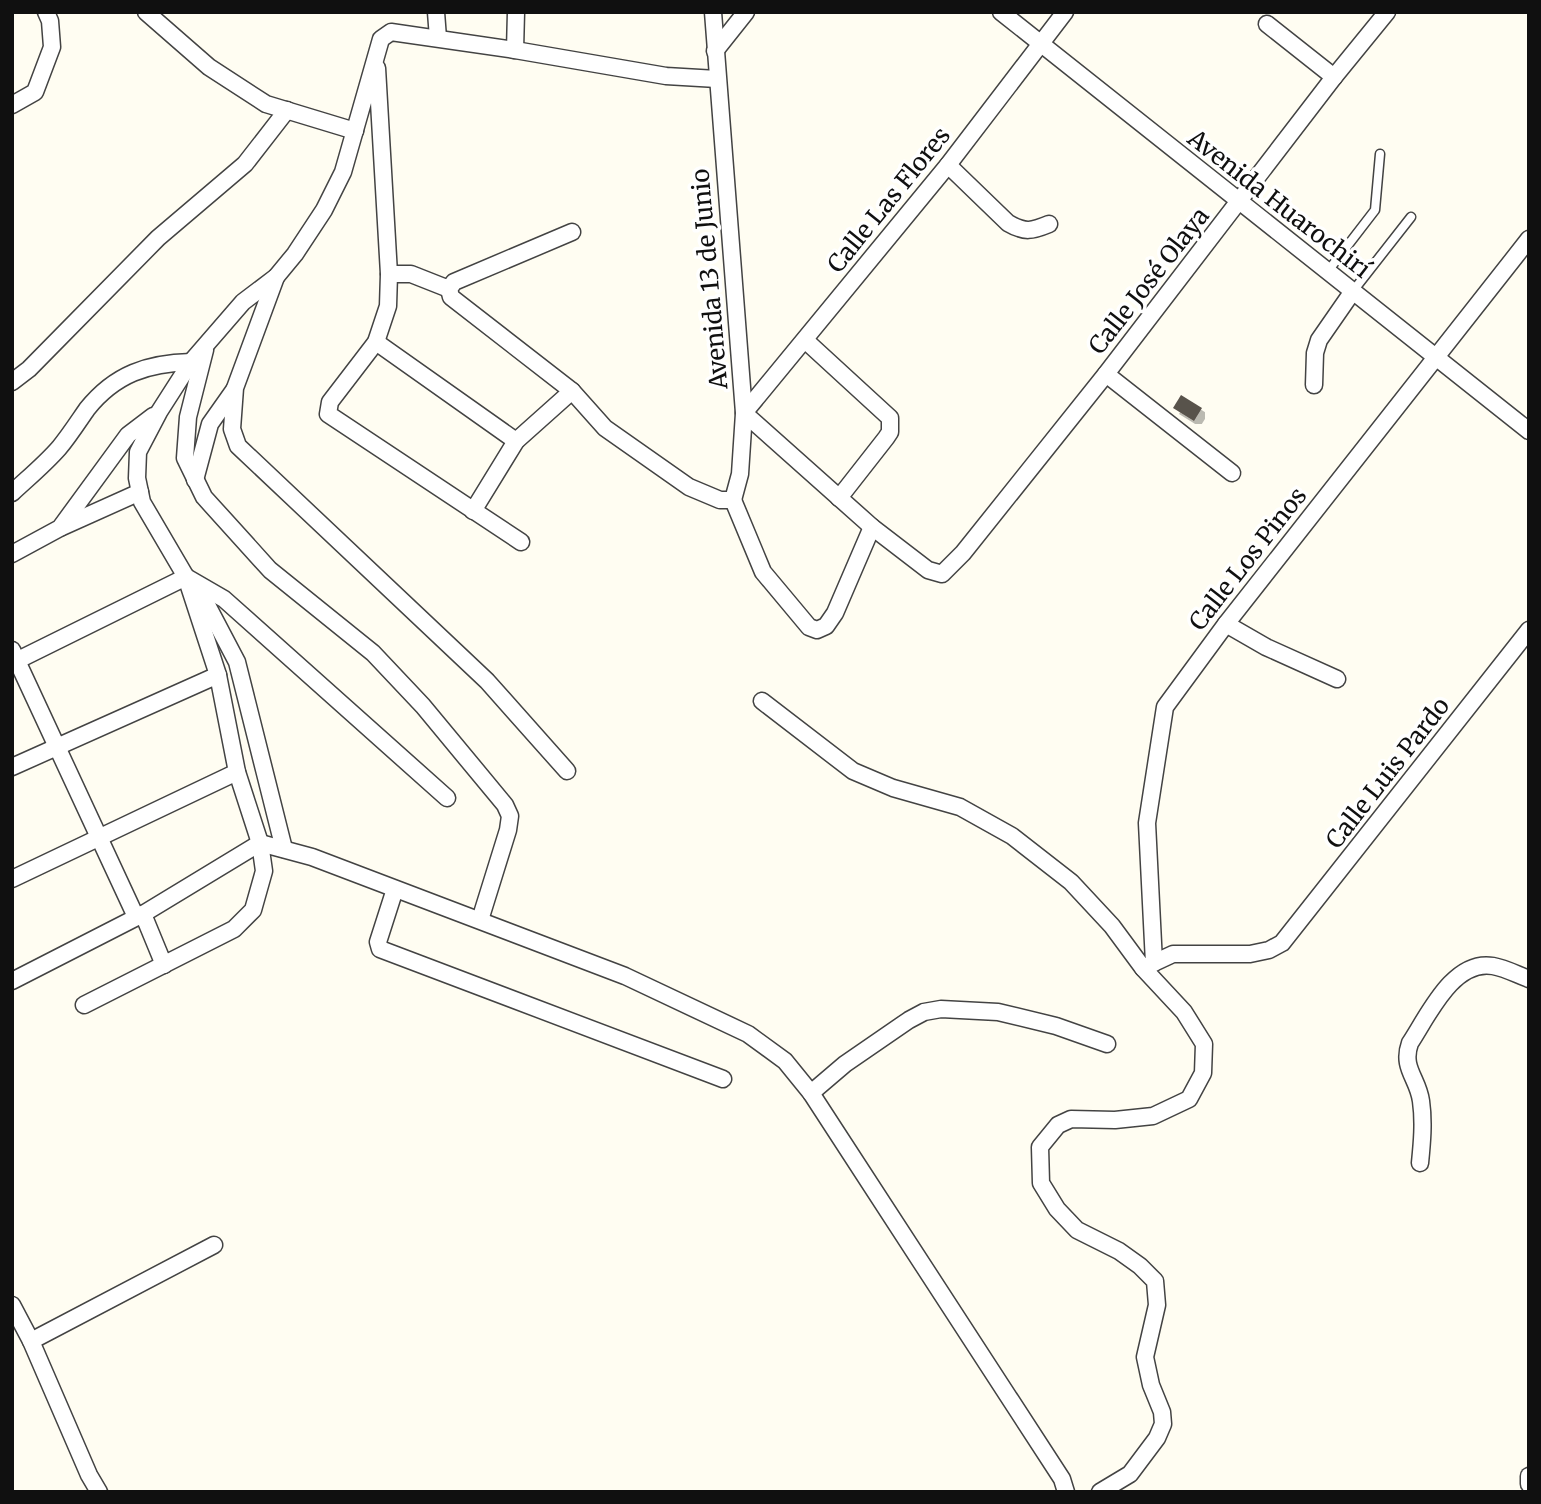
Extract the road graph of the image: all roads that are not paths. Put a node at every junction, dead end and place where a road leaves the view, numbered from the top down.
1 (46, 12) edge
2 (146, 12) edge
3 (436, 12) edge
4 (516, 12) edge
5 (713, 12) edge
6 (747, 12) edge
7 (1001, 12) edge
8 (1065, 12) edge
9 (1387, 12) edge
10 (1266, 24) dead end
11 (438, 38) junction
12 (1040, 44) junction
13 (515, 50) junction
14 (715, 51) junction
15 (376, 55) junction
16 (1334, 77) junction
17 (718, 79) junction
18 (12, 105) edge
19 (287, 110) junction
20 (355, 131) junction
21 (1380, 154) dead end
22 (948, 165) junction
23 (1238, 203) junction
24 (1410, 217) dead end
25 (1049, 224) dead end
26 (572, 232) dead end
27 (1529, 239) edge
28 (1328, 271) junction
29 (389, 274) junction
30 (276, 277) junction
31 (449, 289) junction
32 (1353, 290) junction
33 (805, 340) junction
34 (376, 342) junction
35 (206, 344) junction
36 (1435, 356) junction
37 (191, 362) junction
38 (1106, 374) junction
39 (12, 382) edge
40 (1314, 385) dead end
41 (235, 388) junction
42 (572, 391) junction
43 (159, 412) junction
44 (744, 413) junction
45 (1529, 432) edge
46 (516, 441) junction
47 (1232, 473) dead end
48 (195, 480) junction
49 (140, 492) junction
50 (12, 494) edge
51 (839, 498) junction
52 (733, 500) junction
53 (473, 511) junction
54 (872, 527) junction
55 (60, 528) junction
56 (521, 542) dead end
57 (12, 554) edge
58 (942, 574) joint
59 (186, 578) junction
60 (1226, 624) junction
61 (1529, 630) edge
62 (14, 658) edge
63 (218, 675) junction
64 (1337, 679) dead end
65 (762, 701) dead end
66 (58, 746) junction
67 (12, 768) edge
68 (237, 772) junction
69 (567, 772) dead end
70 (447, 798) dead end
71 (100, 838) junction
72 (260, 843) junction
73 (284, 849) junction
74 (12, 879) edge
75 (395, 889) junction
76 (139, 916) junction
77 (480, 920) junction
78 (164, 965) junction
79 (1148, 966) junction
80 (1529, 979) edge
81 (12, 981) edge
82 (84, 1005) dead end
83 (1107, 1044) dead end
84 (723, 1079) dead end
85 (811, 1093) junction
86 (1420, 1163) dead end
87 (214, 1245) dead end
88 (12, 1305) edge
89 (31, 1341) junction
90 (1529, 1476) edge
91 (1529, 1484) edge
92 (94, 1490) edge
93 (1066, 1492) edge
94 (1100, 1492) edge

1 - 18 street
2 - 19 street
3 - 11 street
4 - 13 street
5 - 14 street, Avenida 13 de Junio
6 - 14 street
7 - 12 street, Avenida Huarochirí
8 - 12 street, Calle Las Flores
9 - 16 street, Calle José Olaya
10 - 16 street
11 - 13 street
11 - 15 street
12 - 22 street, Calle Las Flores
12 - 23 street, Avenida Huarochirí
13 - 17 street
14 - 17 street, Avenida 13 de Junio
15 - 20 street
15 - 29 street
16 - 23 street, Calle José Olaya
17 - 44 street, Avenida 13 de Junio
19 - 20 street
19 - 39 street
20 - 30 street
21 - 28 lane
22 - 25 street
22 - 33 street, Calle Las Flores
23 - 28 street, Avenida Huarochirí
23 - 38 street, Calle José Olaya
24 - 32 lane
26 - 31 street
27 - 36 street, Calle Los Pinos
28 - 32 street, Avenida Huarochirí
29 - 31 street
29 - 34 street
30 - 35 street
30 - 41 street
31 - 42 street
32 - 36 street, Avenida Huarochirí
32 - 40 street
33 - 44 street, Calle Las Flores
33 - 51 street
34 - 46 street
34 - 53 street
35 - 37 street
35 - 48 street
36 - 45 street, Avenida Huarochirí
36 - 60 street, Calle Los Pinos
37 - 43 street
37 - 50 street
38 - 47 street
38 - 58 street, Calle José Olaya
41 - 48 street
41 - 69 street
42 - 46 street
42 - 52 street
43 - 49 street
43 - 55 street
44 - 51 street, Avenida 13 de Junio
44 - 52 street
46 - 53 street
48 - 77 street
49 - 55 street
49 - 59 street
51 - 54 street, Avenida 13 de Junio
52 - 54 street
53 - 56 street
54 - 58 street, Avenida 13 de Junio
55 - 57 street
59 - 62 street
59 - 63 street
59 - 70 street
59 - 73 street
60 - 64 street
60 - 79 street, Calle Los Pinos
61 - 79 street, Calle Luis Pardo
62 - 66 street
63 - 66 street
63 - 68 street
65 - 79 street
66 - 67 street
66 - 71 street
68 - 71 street
68 - 72 street
71 - 74 street
71 - 76 street
72 - 73 street
72 - 76 street
72 - 78 street
73 - 75 street
75 - 77 street
75 - 84 street
76 - 78 street
76 - 81 street
77 - 85 street
78 - 82 street
79 - 94 street
80 - 86 street
83 - 85 street
85 - 93 street
87 - 89 street
88 - 89 street
89 - 92 street
90 - 91 street

